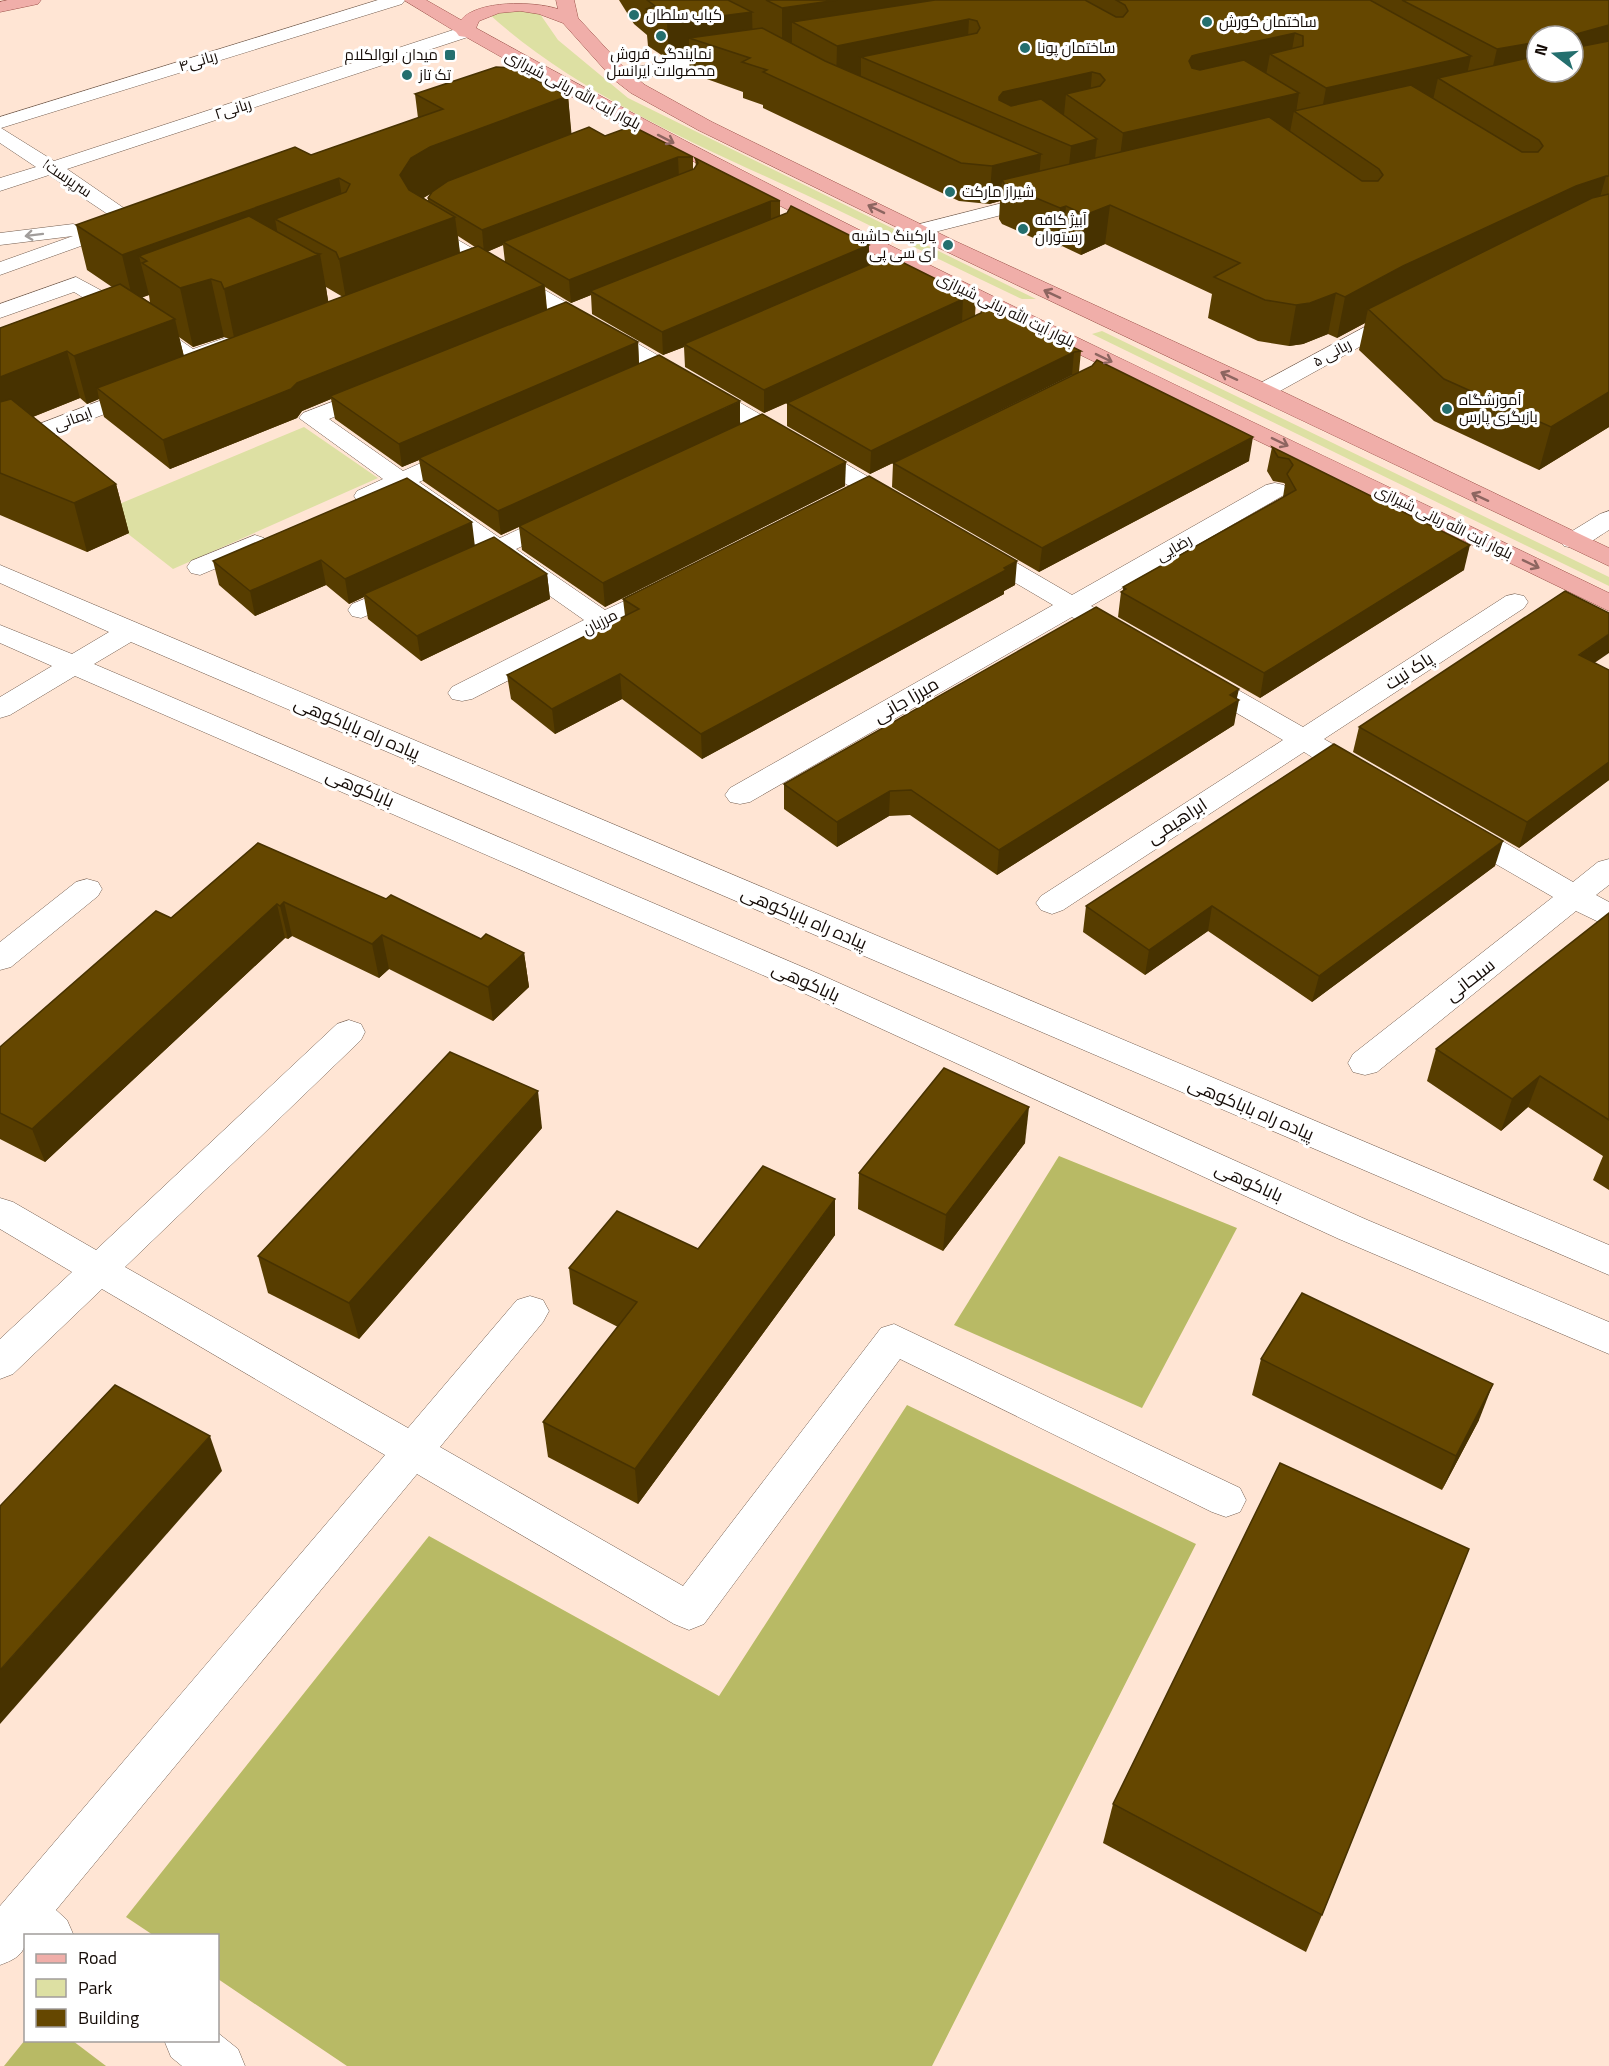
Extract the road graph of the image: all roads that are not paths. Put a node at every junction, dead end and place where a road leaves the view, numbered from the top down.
1 (32, 0) edge
2 (396, 0) edge
3 (413, 0) edge
4 (0, 7) edge
5 (567, 10) edge
6 (465, 32) junction
7 (755, 56) edge
8 (541, 73) junction
9 (620, 75) junction
10 (514, 83) edge
11 (0, 123) edge
12 (0, 134) edge
13 (52, 168) junction
14 (1033, 179) edge
15 (0, 185) edge
16 (425, 208) edge
17 (156, 214) edge
18 (134, 222) junction
19 (919, 230) junction
20 (0, 239) edge
21 (0, 270) edge
22 (1414, 309) edge
23 (1086, 310) junction
24 (0, 311) edge
25 (1044, 329) junction
26 (672, 361) junction
27 (629, 380) edge
28 (396, 383) edge
29 (1263, 391) junction
30 (0, 447) edge
31 (477, 447) edge
32 (402, 481) junction
33 (1275, 490) dead end
34 (348, 503) edge
35 (582, 509) edge
36 (919, 516) edge
37 (1609, 519) edge
38 (274, 535) edge
39 (960, 540) edge
40 (1573, 541) junction
41 (498, 549) junction
42 (1609, 558) edge
43 (200, 567) dead end
44 (0, 573) edge
45 (687, 578) edge
46 (1515, 602) dead end
47 (1609, 603) edge
48 (1072, 606) junction
49 (361, 610) dead end
50 (603, 621) junction
51 (129, 631) junction
52 (0, 633) edge
53 (1143, 646) edge
54 (1183, 670) edge
55 (462, 693) dead end
56 (0, 710) edge
57 (1303, 740) junction
58 (1384, 786) edge
59 (740, 795) dead end
60 (1434, 815) edge
61 (1609, 869) edge
62 (87, 889) dead end
63 (1575, 896) junction
64 (1052, 903) dead end
65 (1609, 916) edge
66 (0, 959) edge
67 (350, 1032) dead end
68 (1365, 1063) dead end
69 (0, 1212) edge
70 (1609, 1261) edge
71 (99, 1269) junction
72 (530, 1311) dead end
73 (1609, 1339) edge
74 (0, 1363) edge
75 (414, 1452) junction
76 (1226, 1500) dead end
77 (25, 1931) edge
78 (191, 2042) edge
79 (221, 2066) edge

1 - 4 main road
2 - 11 street, ربانی۴
3 - 6 main road, بلوار آیت الله ربانی شیرازی
5 - 6 main road
5 - 9 main road, بلوار آیت الله ربانی شیرازی
6 - 8 main road, بلوار آیت الله ربانی شیرازی
6 - 13 street, ربانی۲
7 - 9 street
8 - 10 street
8 -> 25 main road, بلوار آیت الله ربانی شیرازی
19 -> 9 main road, بلوار آیت الله ربانی شیرازی
12 - 13 street, سرپرست۱
13 - 15 street, ربانی۲
13 - 18 street, سرپرست۱
14 - 19 street
16 - 26 street
17 - 18 street
18 -> 20 street
18 - 21 street
23 -> 19 main road, بلوار آیت الله ربانی شیرازی
22 - 29 street, ربانی ۵
23 - 25 main road
29 -> 23 main road, بلوار آیت الله ربانی شیرازی
24 - 30 street, ایمانی
25 -> 47 main road, بلوار آیت الله ربانی شیرازی
26 - 27 street
26 - 36 street
28 - 32 street
40 -> 29 main road, بلوار آیت الله ربانی شیرازی
31 - 32 street
32 - 34 street
32 - 41 street
33 - 48 street, رضایی
35 - 41 street
37 - 40 street
38 - 43 street
39 - 48 street
40 - 42 main road, بلوار آیت الله ربانی شیرازی
41 - 49 street
41 - 50 street
44 - 51 street, پیاده راه باباکوهی
45 - 50 street, مرزبان
46 - 57 street, پاک نیت
48 - 53 street
48 - 59 street, میرزا جانی
50 - 55 street, مرزبان
51 - 56 street
51 - 70 street, پیاده راه باباکوهی
52 - 73 street, باباکوهی
54 - 57 street
57 - 58 street
57 - 64 street, ابراهیمی
60 - 63 street
61 - 63 street, سبحانی
62 - 66 street
63 - 65 street
63 - 68 street, سبحانی
67 - 71 street
69 - 71 street
71 - 74 street
71 - 75 street
72 - 75 street
75 - 76 street
75 - 77 street
78 - 79 street

